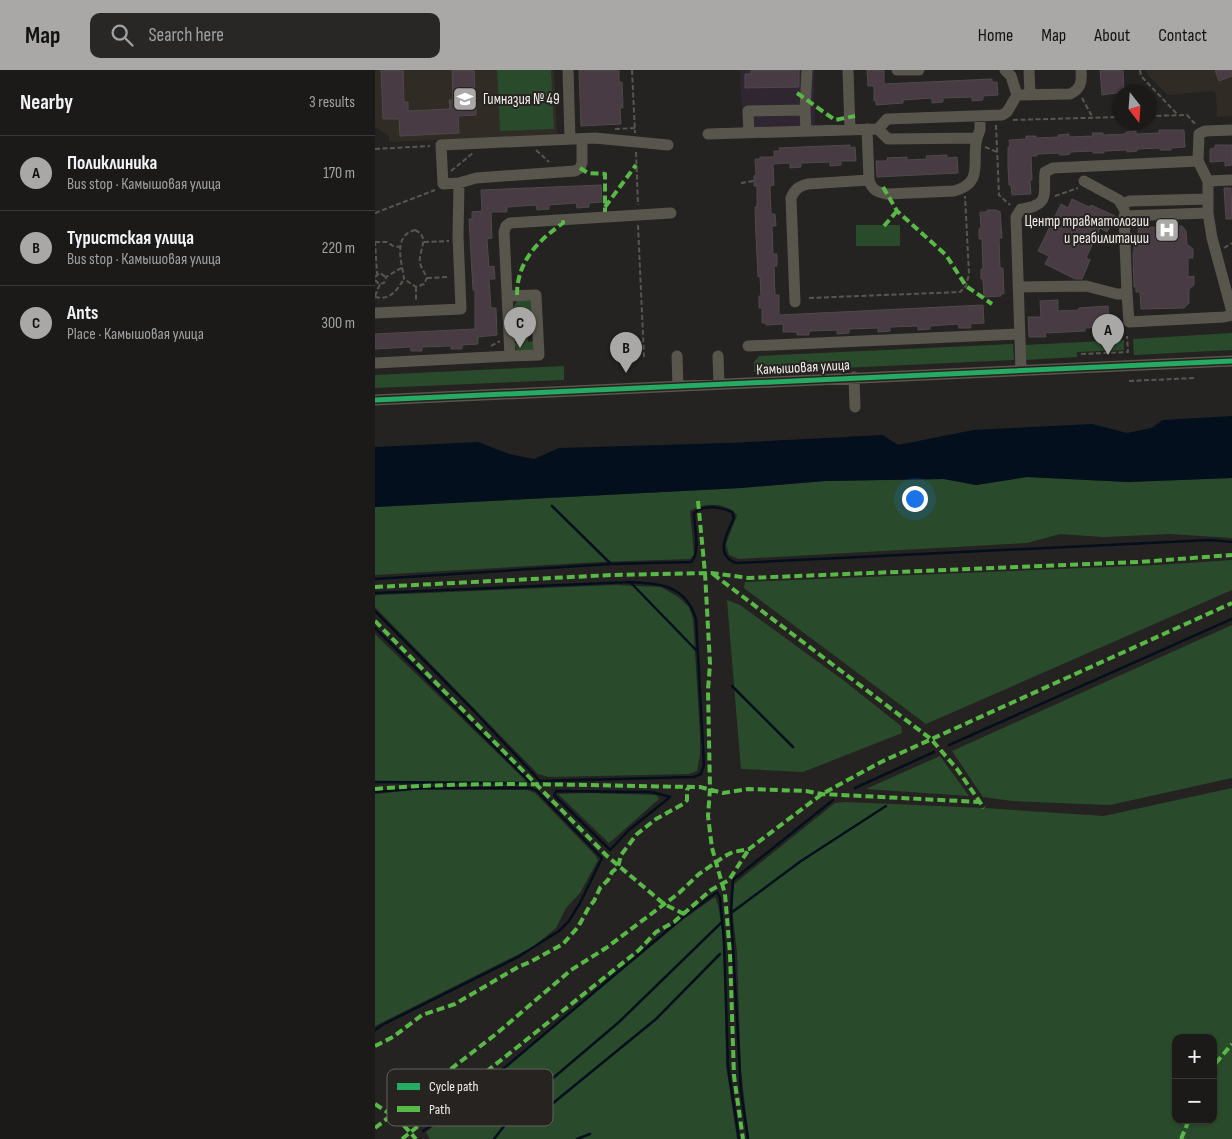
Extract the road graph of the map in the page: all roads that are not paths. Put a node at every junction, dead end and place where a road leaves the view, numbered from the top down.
1 (568, 70) edge
2 (807, 70) edge
3 (848, 70) edge
4 (897, 70) edge
5 (919, 70) edge
6 (1005, 70) edge
7 (1029, 70) edge
8 (1081, 70) edge
9 (1030, 94) junction
10 (1017, 95) junction
11 (805, 110) junction
12 (980, 116) junction
13 (873, 129) junction
14 (850, 130) junction
15 (1232, 130) edge
16 (806, 131) junction
17 (749, 133) junction
18 (708, 134) dead end
19 (977, 138) junction
20 (576, 139) junction
21 (668, 145) dead end
22 (1198, 162) junction
23 (869, 180) junction
24 (1232, 180) edge
25 (1084, 181) road end
26 (1208, 181) junction
27 (459, 183) junction
28 (1208, 199) junction
29 (1123, 210) junction
30 (671, 213) dead end
31 (1208, 213) junction
32 (1019, 287) junction
33 (1127, 294) junction
34 (507, 296) junction
35 (795, 302) dead end
36 (375, 313) edge
37 (1232, 314) edge
38 (1020, 334) junction
39 (748, 346) dead end
40 (510, 356) junction
41 (677, 356) dead end
42 (718, 356) dead end
43 (1232, 361) edge
44 (375, 362) edge
45 (1021, 370) junction
46 (854, 377) junction
47 (719, 384) junction
48 (678, 386) junction
49 (376, 403) edge
50 (855, 406) dead end

1 - 20 street
2 - 11 street
3 - 14 street
4 - 5 street
6 - 10 street
7 - 9 street
8 - 9 street
9 - 10 street
10 - 12 street
11 - 16 street
11 - 17 street
12 - 13 street
12 - 19 street
13 - 14 street
13 - 19 street
13 - 23 street
14 - 16 street
15 - 22 street
16 - 17 street
17 - 18 street
19 - 23 street
20 - 21 street
20 - 27 street
20 - 27 street
22 - 26 street
22 - 32 street
23 - 35 street
24 - 26 street
25 - 29 street
26 - 28 street
27 - 36 street
28 - 29 street
28 - 31 street
29 - 31 street
29 - 33 street
30 - 34 street
31 - 37 street
32 - 33 street
32 - 38 street
33 - 37 street
34 - 40 street
34 - 40 street
38 - 39 street
38 - 45 street
40 - 44 street
41 - 48 street
42 - 47 street
43 - 45 street, Камышовая улица
45 - 46 street, Камышовая улица
46 - 47 street, Камышовая улица
46 - 50 street
47 - 48 street, Камышовая улица
48 - 49 street, Камышовая улица

